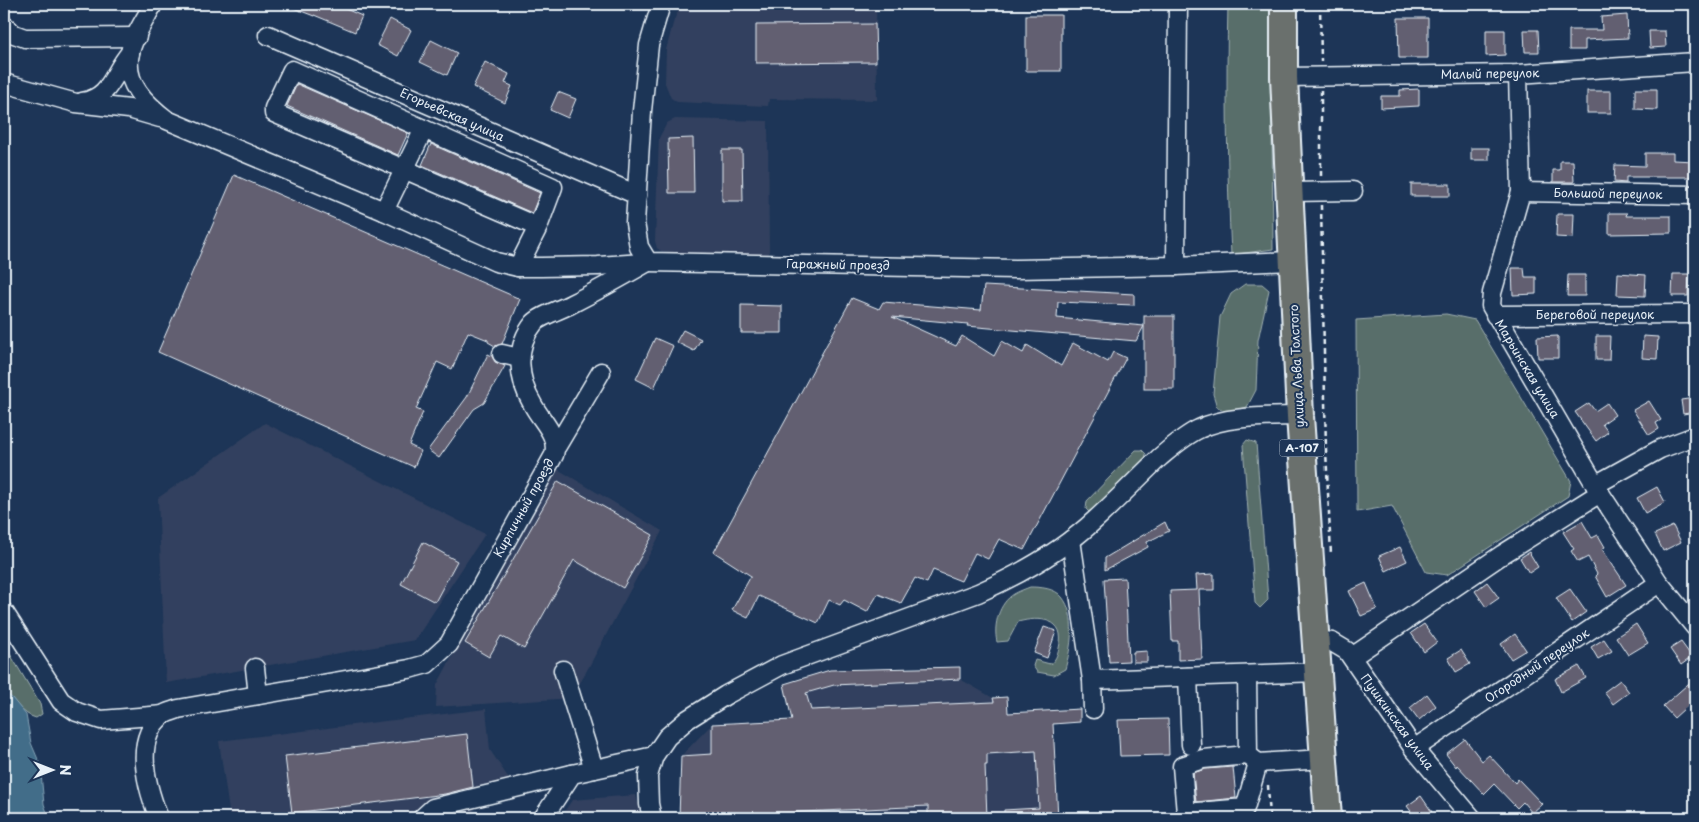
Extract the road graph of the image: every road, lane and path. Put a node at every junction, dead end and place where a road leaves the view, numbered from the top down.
1 (153, 4) edge
2 (661, 4) edge
3 (1178, 4) edge
4 (1284, 4) edge
5 (1320, 4) edge
6 (4, 25) edge
7 (268, 35) dead end
8 (133, 45) junction
9 (1695, 62) edge
10 (1518, 74) junction
11 (1321, 76) junction
12 (1284, 77) junction
13 (4, 83) edge
14 (76, 103) junction
15 (168, 120) junction
16 (424, 129) junction
17 (404, 170) junction
18 (1353, 191) dead end
19 (1289, 192) junction
20 (1321, 192) junction
21 (1521, 192) junction
22 (637, 195) junction
23 (1695, 195) edge
24 (384, 212) junction
25 (538, 227) junction
26 (1292, 261) junction
27 (648, 262) junction
28 (1176, 266) junction
29 (518, 267) junction
30 (1695, 314) edge
31 (1495, 315) junction
32 (601, 372) dead end
33 (1300, 416) junction
34 (1695, 436) edge
35 (557, 446) junction
36 (1598, 489) junction
37 (1071, 540) junction
38 (1331, 564) dead end
39 (1659, 582) junction
40 (4, 612) edge
41 (1693, 621) edge
42 (1315, 640) junction
43 (1352, 657) junction
44 (255, 668) dead end
45 (563, 670) dead end
46 (1318, 672) junction
47 (1248, 675) junction
48 (1188, 677) junction
49 (1092, 680) junction
50 (258, 695) junction
51 (1093, 709) dead end
52 (164, 715) junction
53 (1191, 746) dead end
54 (1414, 749) junction
55 (654, 756) junction
56 (1324, 759) junction
57 (1258, 760) junction
58 (594, 769) junction
59 (572, 774) junction
60 (159, 818) edge
61 (422, 818) edge
62 (542, 818) edge
63 (652, 818) edge
64 (1270, 818) edge
65 (1328, 818) edge
66 (1472, 818) edge

1 - 8 street
2 - 22 street
3 - 28 street
4 - 12 highway, улица Льва Толстого / А-107
5 - 11 path
6 - 8 street
7 - 22 street, Егорьевская улица
8 - 14 street
8 - 15 street
9 - 10 street, Малый переулок
10 - 11 street, Малый переулок
10 - 21 street, Марьинская улица
11 - 12 street, Малый переулок
11 - 20 path
12 - 19 highway, улица Льва Толстого / А-107
13 - 14 street
14 - 15 street
15 - 24 street, Гаражный проезд
16 - 17 street
16 - 17 street
16 - 25 street
17 - 24 street
17 - 25 street
18 - 20 street
19 - 20 street
19 - 26 highway, улица Льва Толстого / А-107
20 - 38 path
21 - 23 street, Большой переулок
21 - 31 street, Марьинская улица
22 - 27 street
24 - 29 street, Гаражный проезд
25 - 29 street
26 - 28 street, Гаражный проезд
26 - 33 highway, улица Льва Толстого / А-107
27 - 28 street, Гаражный проезд
27 - 29 street, Гаражный проезд
27 - 35 street, Кирпичный проезд
30 - 31 street, Береговой переулок
31 - 36 street, Марьинская улица
32 - 35 street
33 - 37 street
33 - 42 highway, улица Льва Толстого / А-107
34 - 36 street
35 - 50 street, Кирпичный проезд
36 - 39 street, Марьинская улица
36 - 43 street
37 - 49 street
37 - 55 street
39 - 41 street, Марьинская улица
39 - 54 street, Огородный переулок
40 - 52 street, Кирпичный проезд
42 - 43 street, Пушкинская улица
42 - 46 highway, улица Льва Толстого / А-107
43 - 54 street, Пушкинская улица
44 - 50 street
45 - 58 street
46 - 47 street
46 - 56 highway, улица Льва Толстого / А-107
47 - 48 street
47 - 57 street
48 - 49 street
48 - 53 street
49 - 51 street
50 - 52 street, Кирпичный проезд
52 - 60 street
54 - 66 street, Пушкинская улица
55 - 58 street
55 - 63 street
56 - 57 street
56 - 65 highway, улица Льва Толстого / А-107
57 - 57 street
57 - 64 path
58 - 59 street
59 - 61 street
59 - 62 street

